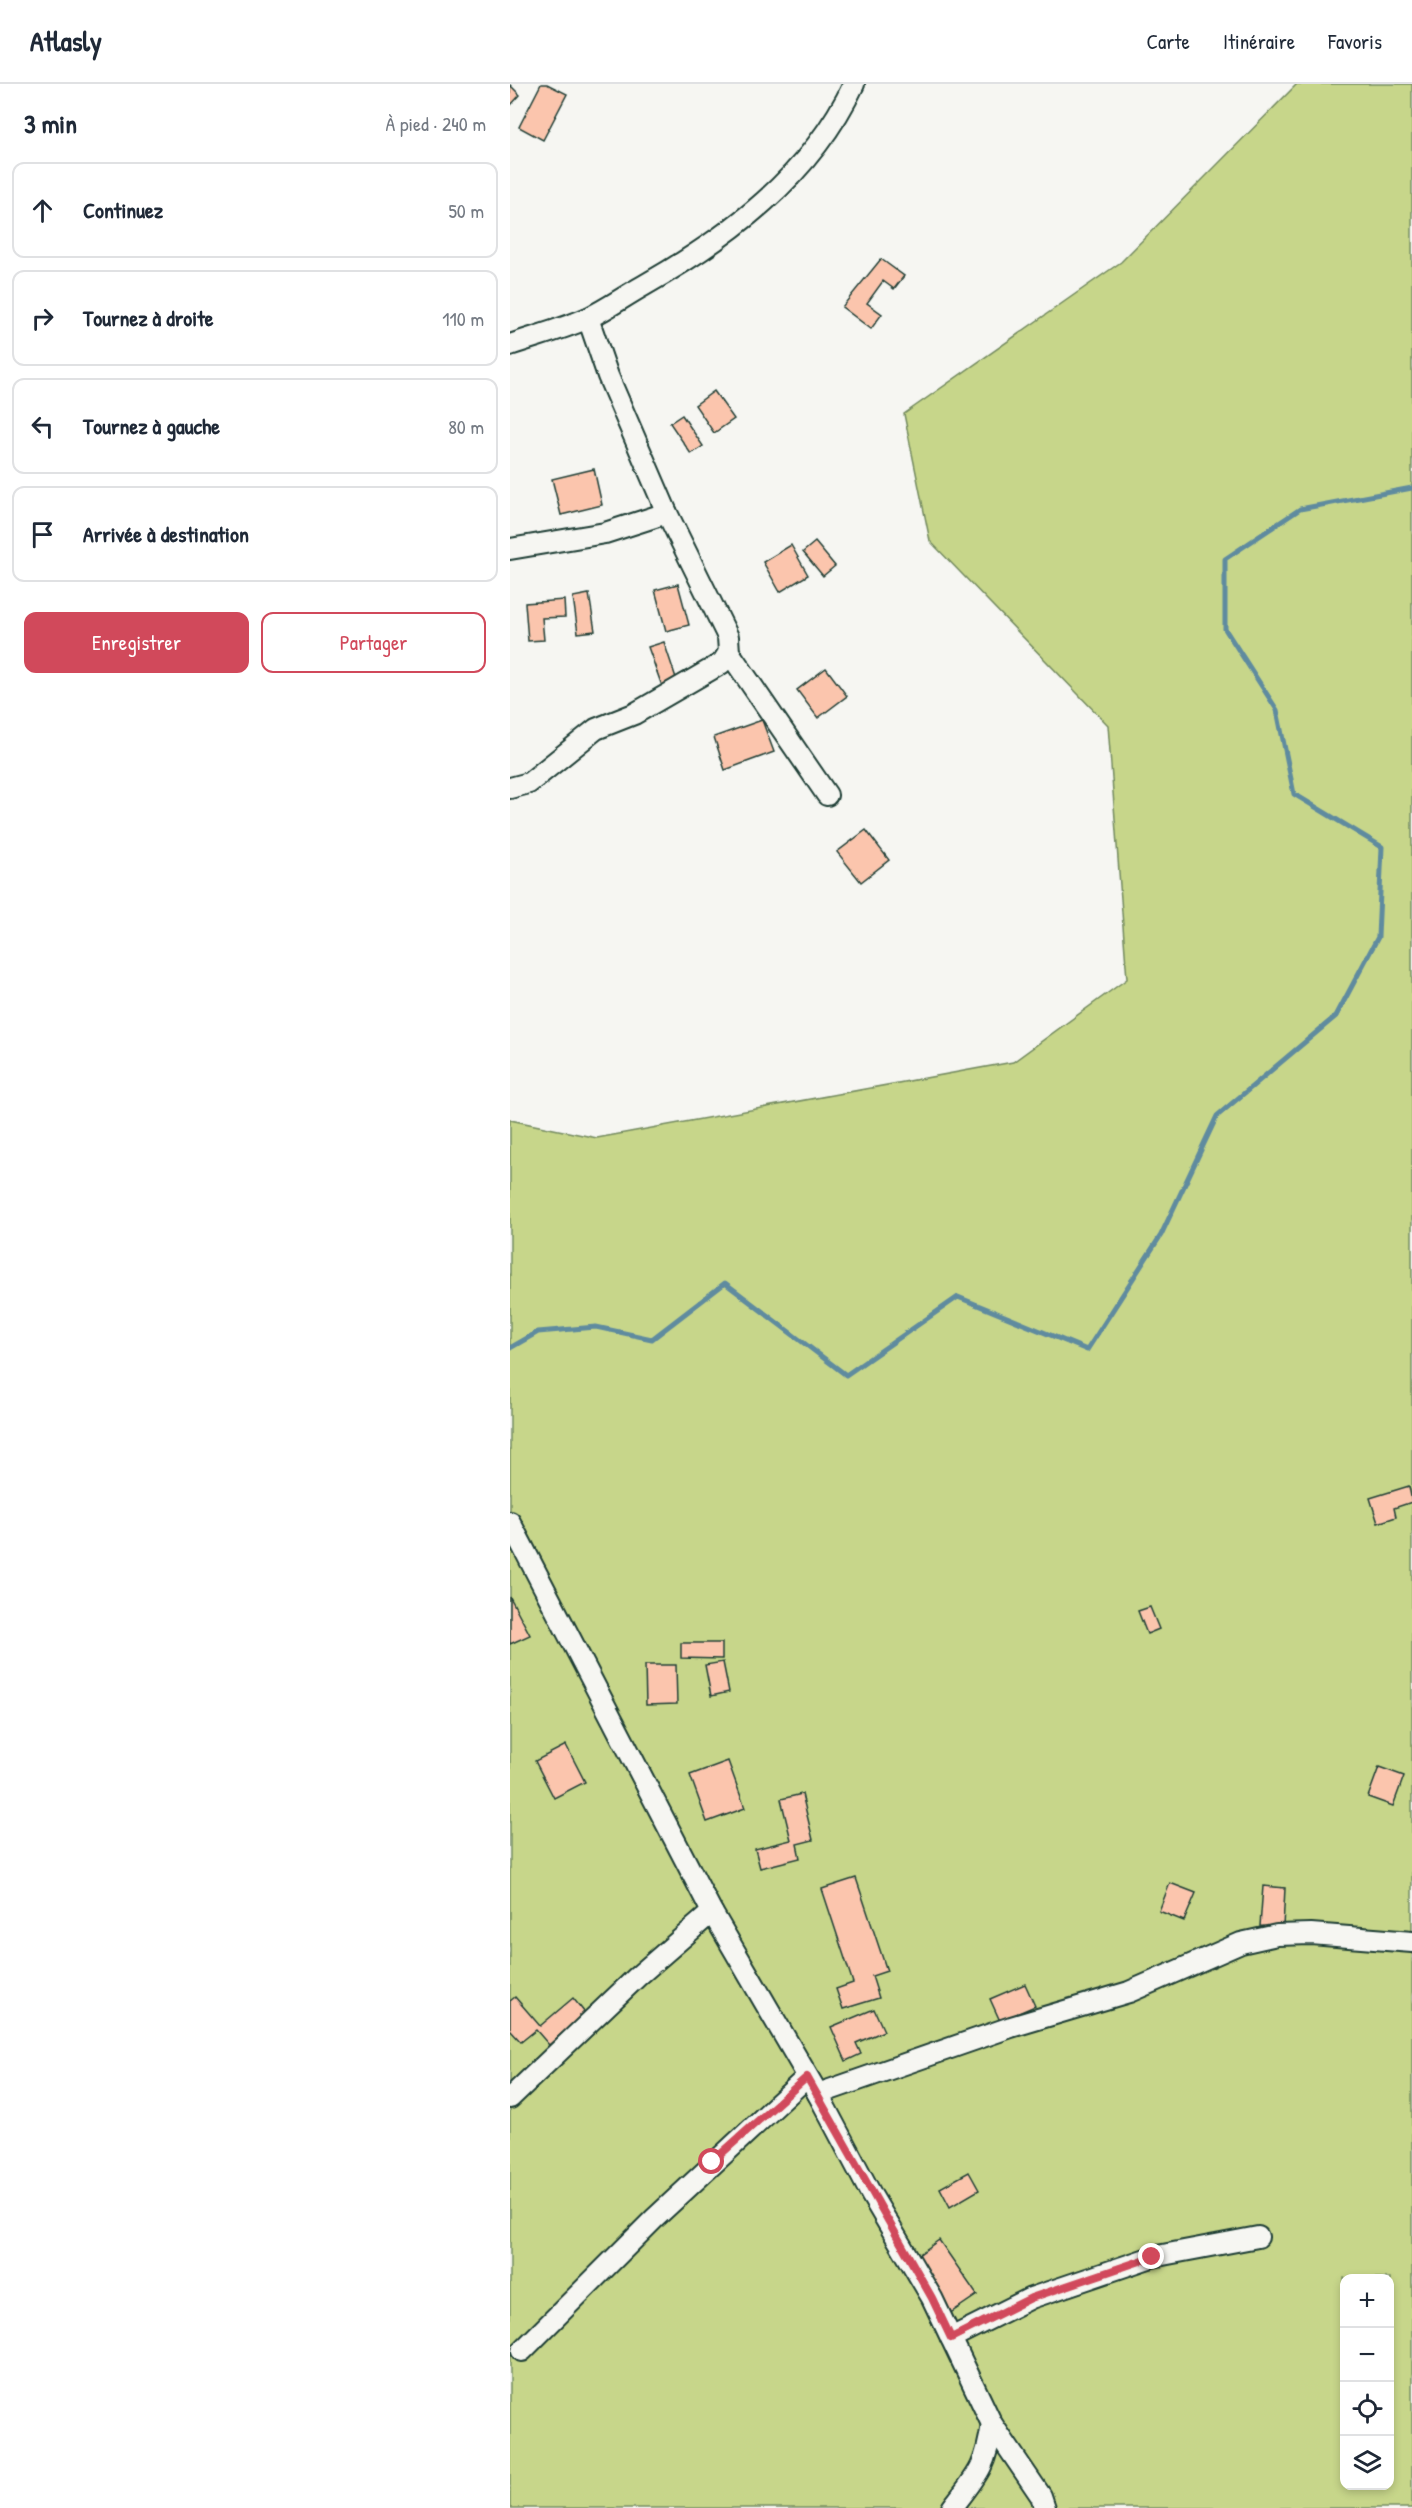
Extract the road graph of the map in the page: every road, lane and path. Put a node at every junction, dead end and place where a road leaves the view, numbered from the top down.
1 (854, 84) edge
2 (588, 318) junction
3 (510, 345) edge
4 (667, 513) junction
5 (510, 549) edge
6 (729, 652) junction
7 (510, 788) edge
8 (827, 795) dead end
9 (510, 1522) edge
10 (712, 1912) junction
11 (1412, 1942) edge
12 (807, 2077) junction
13 (818, 2094) junction
14 (510, 2098) edge
15 (1258, 2237) dead end
16 (951, 2338) junction
17 (522, 2351) dead end
18 (992, 2424) junction
19 (952, 2508) edge
20 (1045, 2508) edge

1 - 2 street
2 - 3 street
2 - 4 street
4 - 5 street
4 - 6 street
6 - 7 street
6 - 8 street
9 - 10 street
10 - 12 street
10 - 14 street
11 - 13 street
12 - 13 street
12 - 17 street
13 - 16 street
15 - 16 street
16 - 18 street
18 - 19 street
18 - 20 street

